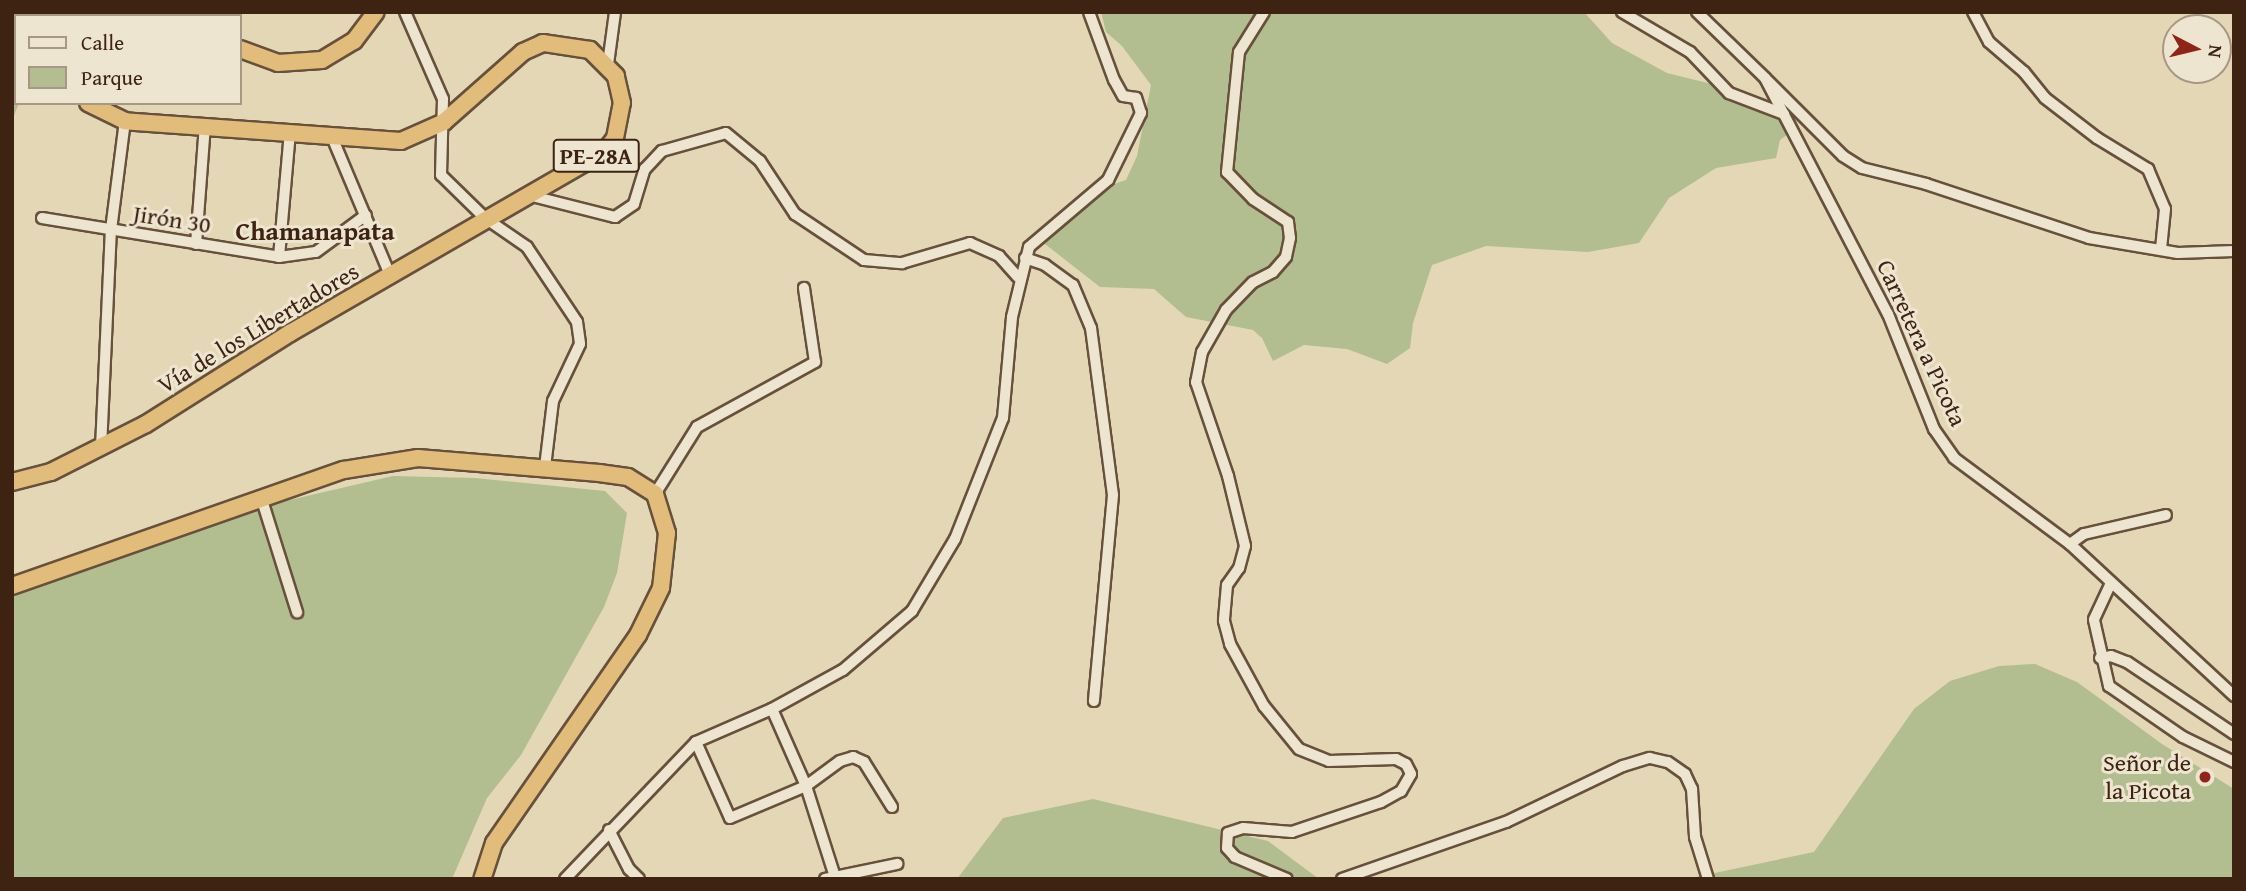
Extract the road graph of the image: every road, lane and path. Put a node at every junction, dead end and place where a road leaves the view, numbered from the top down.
1 (376, 12) edge
2 (405, 12) edge
3 (615, 12) edge
4 (1089, 12) edge
5 (1264, 12) edge
6 (1622, 12) edge
7 (1697, 12) edge
8 (1973, 12) edge
9 (242, 50) edge
10 (608, 64) junction
11 (1765, 78) junction
12 (92, 105) edge
13 (1784, 114) junction
14 (125, 121) junction
15 (444, 122) junction
16 (205, 125) junction
17 (290, 132) junction
18 (332, 137) junction
19 (532, 196) junction
20 (366, 215) junction
21 (42, 218) dead end
22 (485, 218) junction
23 (111, 230) junction
24 (195, 244) junction
25 (2161, 248) junction
26 (2234, 251) edge
27 (279, 257) junction
28 (1025, 258) junction
29 (390, 275) junction
30 (1018, 277) junction
31 (804, 288) dead end
32 (102, 448) junction
33 (545, 467) junction
34 (12, 482) edge
35 (655, 494) junction
36 (261, 497) junction
37 (2166, 516) dead end
38 (2070, 544) junction
39 (2110, 585) junction
40 (12, 586) edge
41 (297, 612) dead end
42 (2100, 658) junction
43 (2234, 696) edge
44 (1094, 701) dead end
45 (772, 709) junction
46 (2234, 733) edge
47 (696, 742) junction
48 (2234, 762) edge
49 (806, 786) junction
50 (892, 807) dead end
51 (609, 831) junction
52 (897, 864) dead end
53 (830, 878) edge
54 (482, 879) edge
55 (565, 879) edge
56 (639, 879) edge
57 (1287, 879) edge
58 (1342, 879) edge
59 (1708, 879) edge

1 - 9 highway
2 - 15 street
3 - 10 street
4 - 28 street
5 - 57 street
6 - 13 street
7 - 11 street, Carretera a Picota
8 - 25 street
10 - 15 highway
10 - 19 highway, Vía de los Libertadores / PE-28A
11 - 13 street, Carretera a Picota
11 - 25 street
12 - 14 highway
13 - 38 street, Carretera a Picota
14 - 16 highway
14 - 23 street
15 - 18 highway
15 - 22 street
16 - 17 highway
16 - 24 street
17 - 18 highway
17 - 27 street
18 - 20 street
19 - 22 highway, Vía de los Libertadores / PE-28A
19 - 30 street
20 - 27 street, Jirón 30
20 - 29 street
21 - 23 street, Jirón 30
22 - 29 highway, Vía de los Libertadores / PE-28A
22 - 33 street
23 - 24 street, Jirón 30
23 - 32 street
24 - 27 street, Jirón 30
25 - 26 street
28 - 30 street
28 - 44 street
29 - 32 highway, Vía de los Libertadores / PE-28A
30 - 45 street
31 - 35 street
32 - 34 highway, Vía de los Libertadores / PE-28A
33 - 35 highway
33 - 36 highway
35 - 54 highway
36 - 40 highway
36 - 41 street
37 - 38 street
38 - 39 street, Carretera a Picota
39 - 42 street
39 - 43 street, Carretera a Picota
42 - 46 street
42 - 48 street
45 - 47 street
45 - 49 street
47 - 49 street
47 - 51 street
49 - 50 street
49 - 53 street
51 - 55 street
51 - 56 street
52 - 53 street
58 - 59 street

